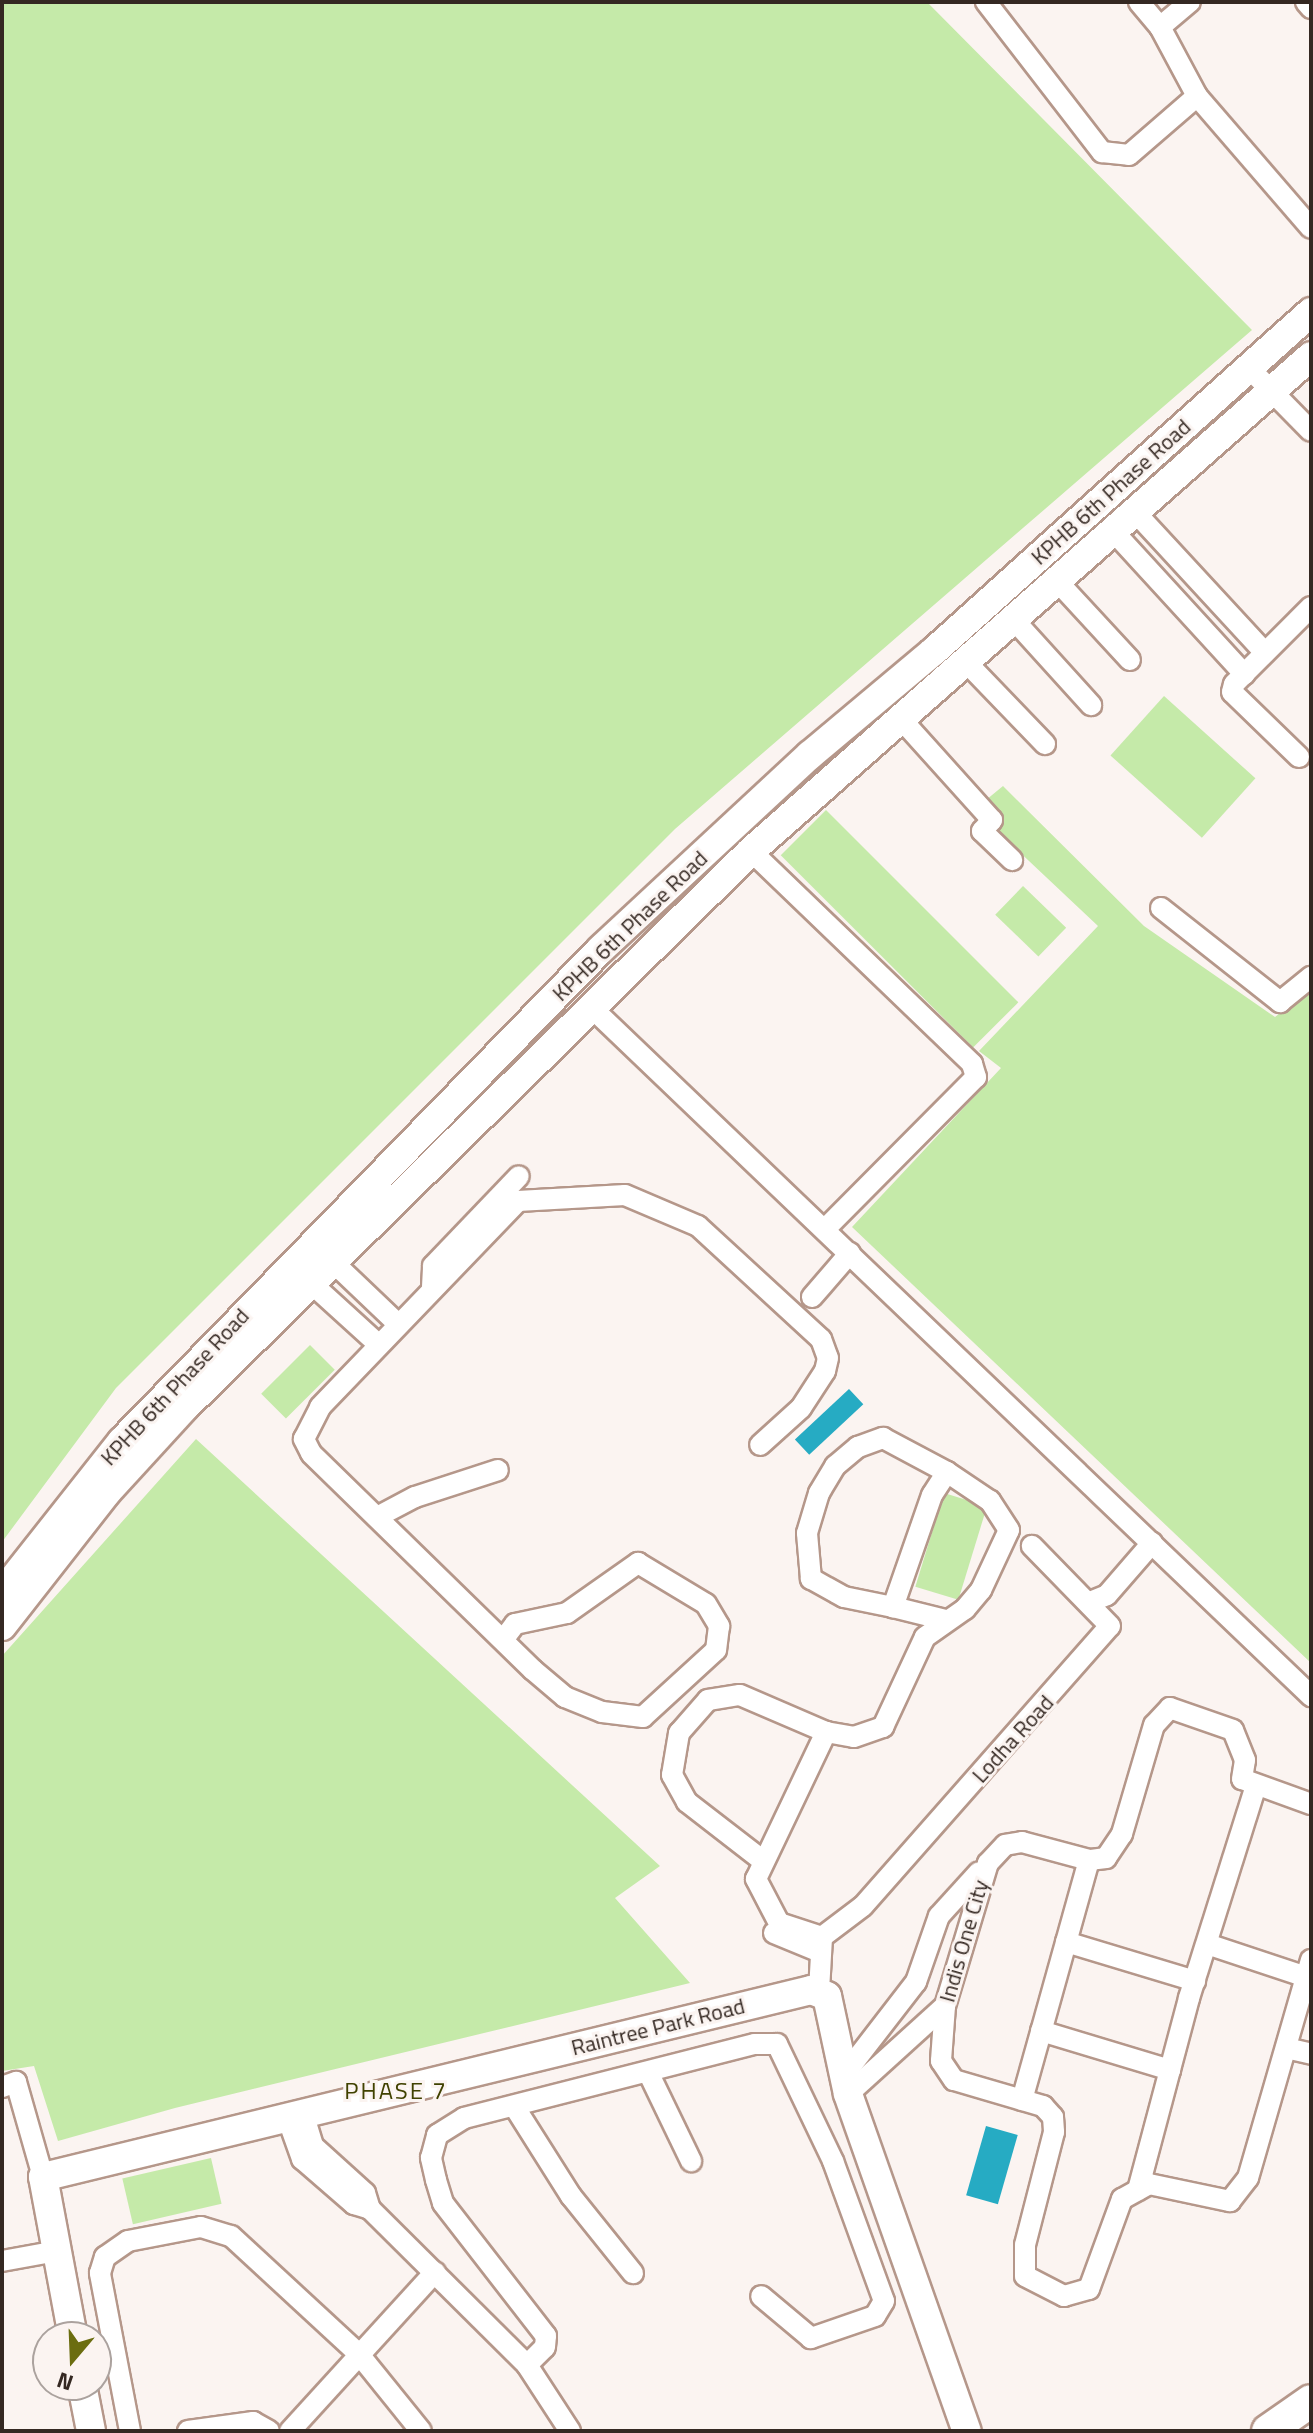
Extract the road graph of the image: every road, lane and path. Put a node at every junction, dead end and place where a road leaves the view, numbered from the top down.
1 (986, 2) edge
2 (1139, 2) edge
3 (1190, 2) edge
4 (1306, 2) edge
5 (1311, 8) edge
6 (1160, 27) junction
7 (1197, 96) junction
8 (1309, 222) edge
9 (1311, 312) edge
10 (1311, 356) edge
11 (1249, 368) junction
12 (1272, 392) junction
13 (1311, 431) edge
14 (1136, 513) junction
15 (1114, 532) junction
16 (1058, 582) junction
17 (1311, 607) edge
18 (1014, 620) junction
19 (1265, 653) junction
20 (1130, 660) dead end
21 (966, 662) junction
22 (1244, 674) junction
23 (1091, 705) dead end
24 (901, 719) junction
25 (1045, 744) dead end
26 (1299, 757) dead end
27 (751, 851) junction
28 (1012, 860) dead end
29 (1161, 908) dead end
30 (1311, 977) edge
31 (591, 1007) junction
32 (519, 1176) dead end
33 (825, 1229) junction
34 (850, 1253) junction
35 (334, 1263) junction
36 (312, 1284) junction
37 (432, 1287) junction
38 (812, 1297) dead end
39 (398, 1324) junction
40 (375, 1341) junction
41 (177, 1399) junction
42 (760, 1445) dead end
43 (498, 1470) dead end
44 (947, 1472) junction
45 (377, 1517) junction
46 (1152, 1543) junction
47 (1032, 1546) dead end
48 (2, 1593) edge
49 (1093, 1599) junction
50 (893, 1607) junction
51 (945, 1620) junction
52 (2, 1626) edge
53 (503, 1640) junction
54 (1311, 1696) edge
55 (826, 1732) junction
56 (1256, 1785) junction
57 (1311, 1804) edge
58 (762, 1860) junction
59 (1089, 1860) junction
60 (988, 1863) junction
61 (774, 1933) dead end
62 (1066, 1942) junction
63 (824, 1944) junction
64 (1207, 1944) junction
65 (1308, 1968) edge
66 (1195, 1981) junction
67 (916, 1982) junction
68 (819, 1992) junction
69 (945, 2006) junction
70 (915, 2029) junction
71 (1041, 2031) junction
72 (1286, 2048) junction
73 (1311, 2054) edge
74 (1170, 2070) junction
75 (649, 2074) junction
76 (846, 2084) junction
77 (2, 2087) edge
78 (1022, 2100) junction
79 (514, 2106) junction
80 (295, 2115) junction
81 (691, 2161) dead end
82 (43, 2177) junction
83 (1138, 2190) junction
84 (57, 2251) junction
85 (2, 2261) edge
86 (435, 2272) junction
87 (633, 2273) dead end
88 (761, 2296) dead end
89 (70, 2321) edge
90 (358, 2353) junction
91 (527, 2365) junction
92 (85, 2401) edge
93 (1311, 2401) edge
94 (91, 2431) edge
95 (130, 2431) edge
96 (188, 2431) edge
97 (269, 2431) edge
98 (290, 2431) edge
99 (421, 2431) edge
100 (570, 2431) edge
101 (967, 2431) edge
102 (1268, 2431) edge

1 - 7 street
2 - 6 street
3 - 6 street
4 - 5 street
6 - 7 street
7 - 8 street
9 - 11 street, KPHB 6th Phase Road
10 - 12 street, KPHB 6th Phase Road
11 - 12 street
11 - 41 street, KPHB 6th Phase Road
12 - 13 street
12 - 14 street, KPHB 6th Phase Road
14 - 15 street, KPHB 6th Phase Road
14 - 19 street
15 - 16 street, KPHB 6th Phase Road
15 - 22 street
16 - 18 street, KPHB 6th Phase Road
16 - 20 street
17 - 19 street
18 - 21 street, KPHB 6th Phase Road
18 - 23 street
19 - 22 street
21 - 24 street, KPHB 6th Phase Road
21 - 25 street
22 - 26 street
24 - 27 street, KPHB 6th Phase Road
24 - 28 street
27 - 31 street, KPHB 6th Phase Road
27 - 33 street
29 - 30 street
31 - 33 street
31 - 35 street, KPHB 6th Phase Road
32 - 37 street
33 - 34 street
34 - 38 street
34 - 46 street
35 - 36 street, KPHB 6th Phase Road
35 - 39 street
36 - 40 street
36 - 41 street, KPHB 6th Phase Road
37 - 39 street
37 - 42 street
39 - 40 street
40 - 45 street
41 - 48 street, KPHB 6th Phase Road
41 - 52 street, KPHB 6th Phase Road
43 - 45 street
44 - 50 street
44 - 50 street
44 - 51 street
45 - 53 street
46 - 49 street
46 - 54 street
47 - 49 street, Lodha Road
49 - 63 street, Lodha Road
50 - 51 street
51 - 55 street
53 - 53 street
55 - 58 street
55 - 58 street
56 - 57 street
56 - 59 street
56 - 64 street
58 - 63 street
59 - 60 street, Indis One City
59 - 62 street
60 - 67 street
60 - 69 street, Indis One City
61 - 63 street
62 - 66 street
62 - 71 street
63 - 68 street
63 - 68 street
64 - 65 street
64 - 66 street
65 - 72 street
66 - 74 street
67 - 70 street
67 - 76 street
68 - 76 street
68 - 80 street, Raintree Park Road
69 - 70 street
69 - 78 street, Indis One City
70 - 76 street
71 - 74 street
71 - 78 street
72 - 73 street
72 - 83 street
74 - 83 street
75 - 79 street
75 - 81 street
75 - 88 street
76 - 101 street
77 - 82 street
78 - 83 street, Indis One City
79 - 87 street
79 - 91 street
80 - 82 street, Raintree Park Road
80 - 86 street
82 - 84 street
84 - 85 street
84 - 89 street
86 - 90 street
86 - 91 street
90 - 95 street
90 - 98 street
90 - 99 street
91 - 100 street
92 - 94 street
93 - 102 main road
96 - 97 street

